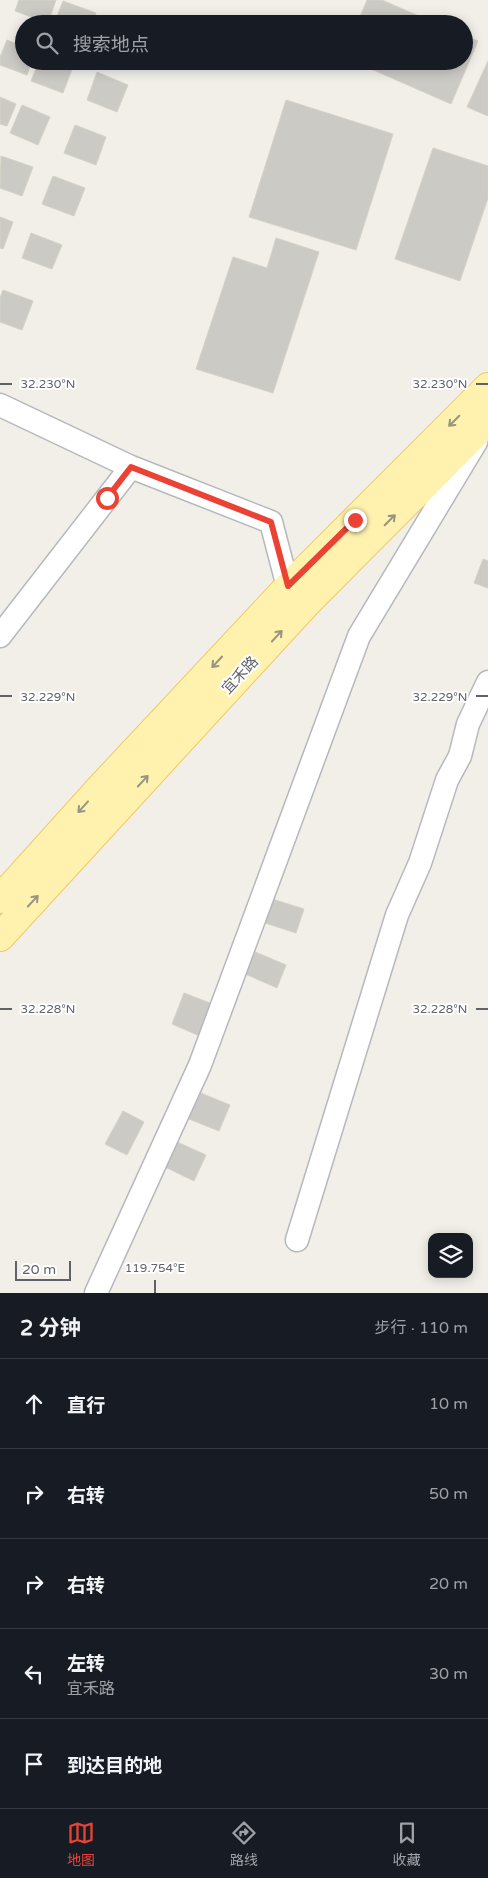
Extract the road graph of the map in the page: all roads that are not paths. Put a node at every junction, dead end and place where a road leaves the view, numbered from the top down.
1 (488, 387) edge
2 (0, 405) edge
3 (488, 422) edge
4 (131, 467) junction
5 (288, 586) junction
6 (0, 636) edge
7 (488, 682) edge
8 (0, 900) edge
9 (0, 937) edge
10 (297, 1240) dead end
11 (96, 1293) edge

1 -> 5 main road, 宜禾路
2 - 4 street
9 -> 3 main road, 宜禾路
3 - 11 street
4 - 5 street
4 - 6 street
5 -> 8 main road, 宜禾路
7 - 10 street

